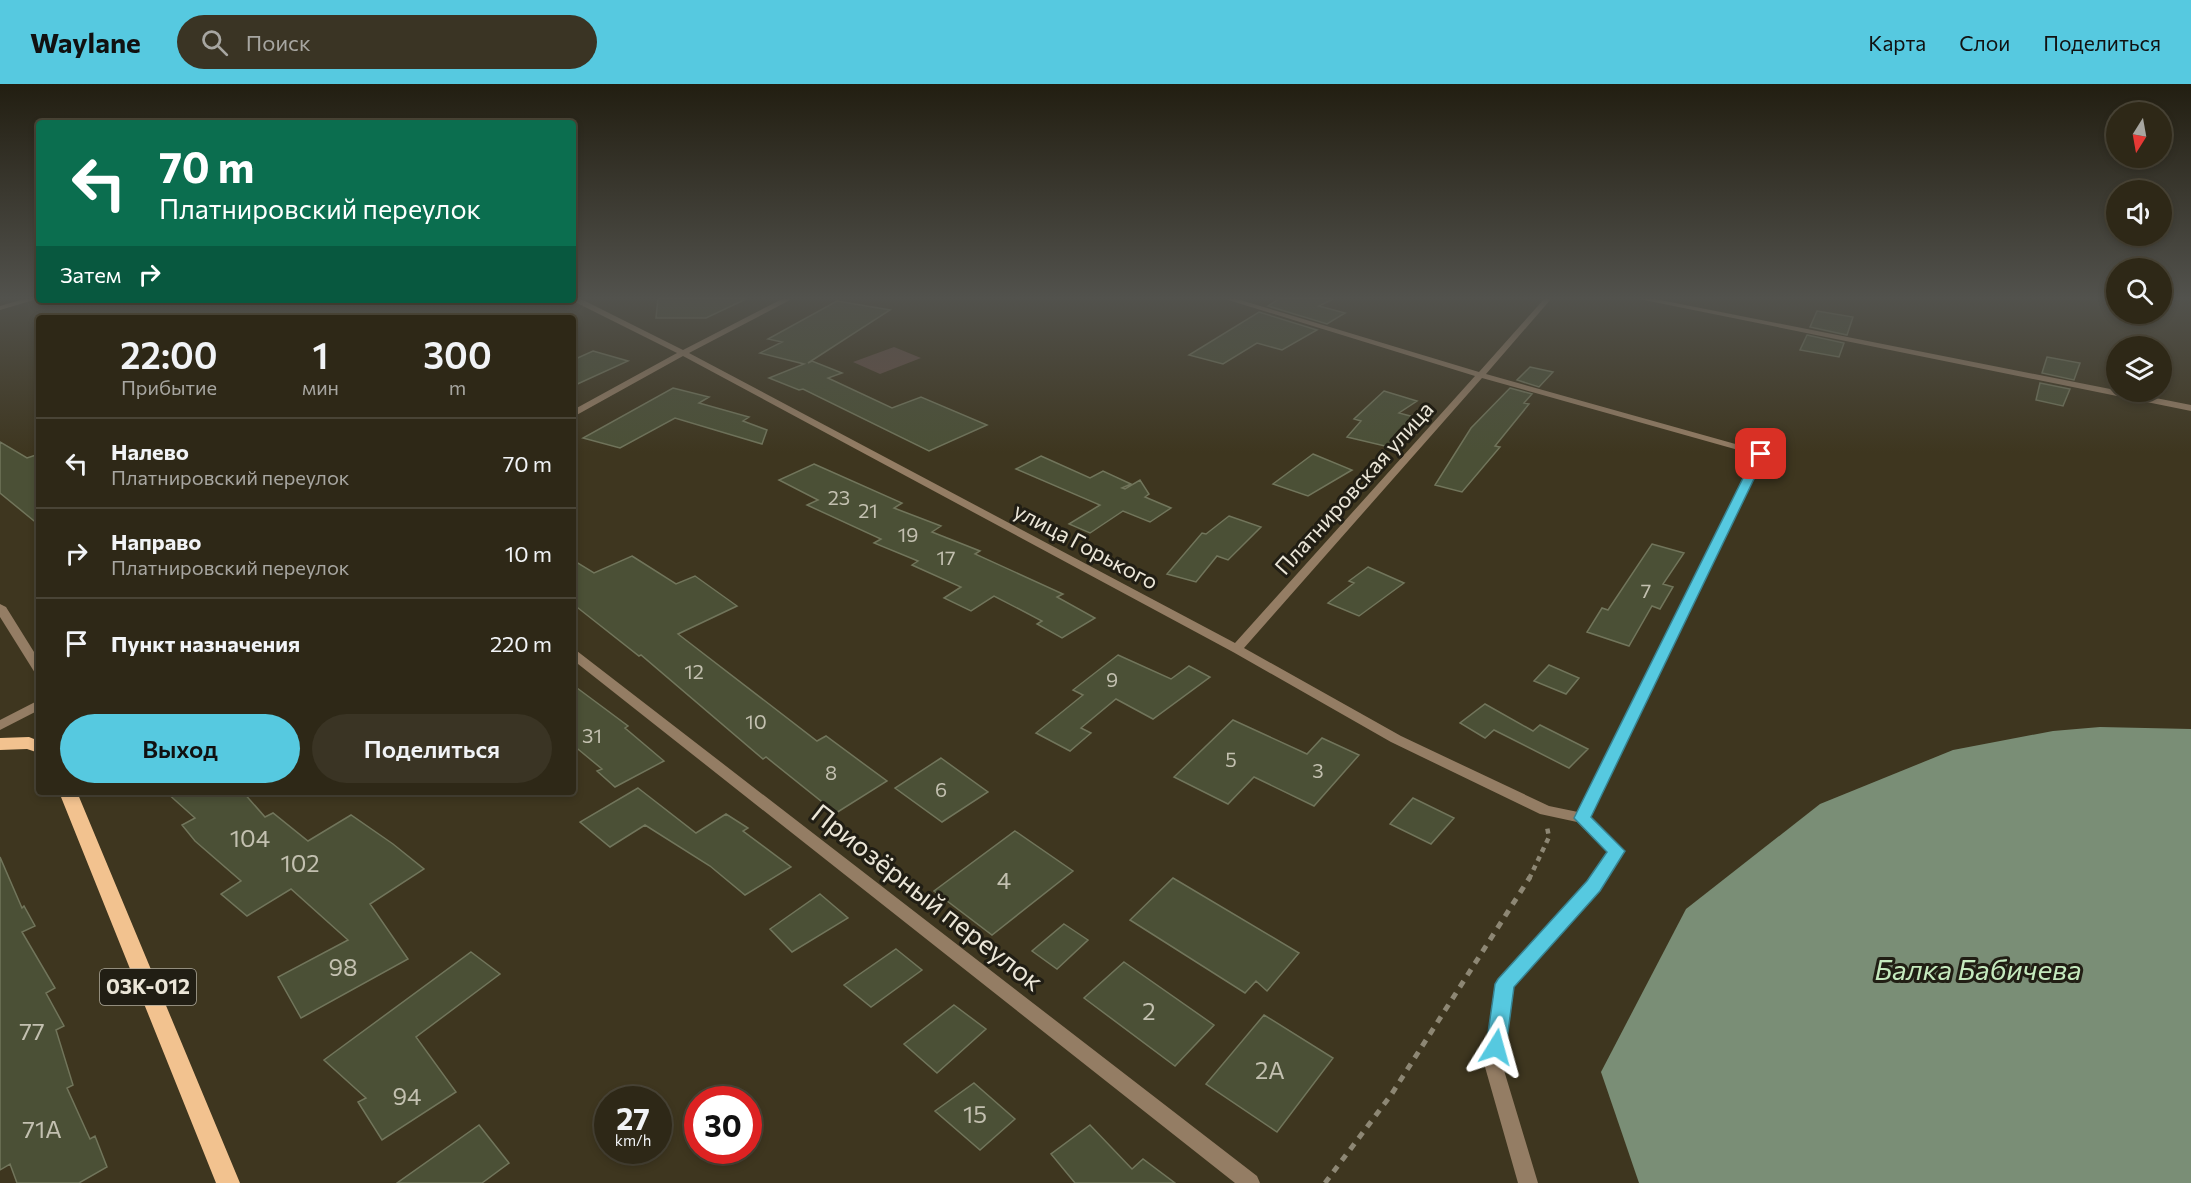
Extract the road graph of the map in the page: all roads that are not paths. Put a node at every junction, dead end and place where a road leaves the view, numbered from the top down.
1 (678, 350) edge
2 (689, 350) edge
3 (1399, 350) edge
4 (1503, 350) edge
5 (1900, 350) edge
6 (684, 353) junction
7 (1481, 375) junction
8 (2191, 408) edge
9 (576, 412) edge
10 (0, 607) edge
11 (1237, 649) junction
12 (576, 656) edge
13 (36, 665) edge
14 (36, 706) edge
15 (0, 726) edge
16 (0, 744) edge
17 (36, 746) edge
18 (69, 795) edge
19 (1582, 818) junction
20 (228, 1183) edge
21 (1250, 1183) edge
22 (1528, 1183) edge

1 - 6 street, улица Горького
2 - 6 street
3 - 7 street
4 - 7 street, Платнировская улица
5 - 8 street
6 - 9 street
6 - 11 street, улица Горького
7 - 11 street, Платнировская улица
7 - 19 street
10 - 13 street
11 - 19 street, улица Горького
12 - 21 street, Приозёрный переулок
14 - 15 street
16 - 17 main road
18 - 20 main road, 03К-012
19 - 22 street

